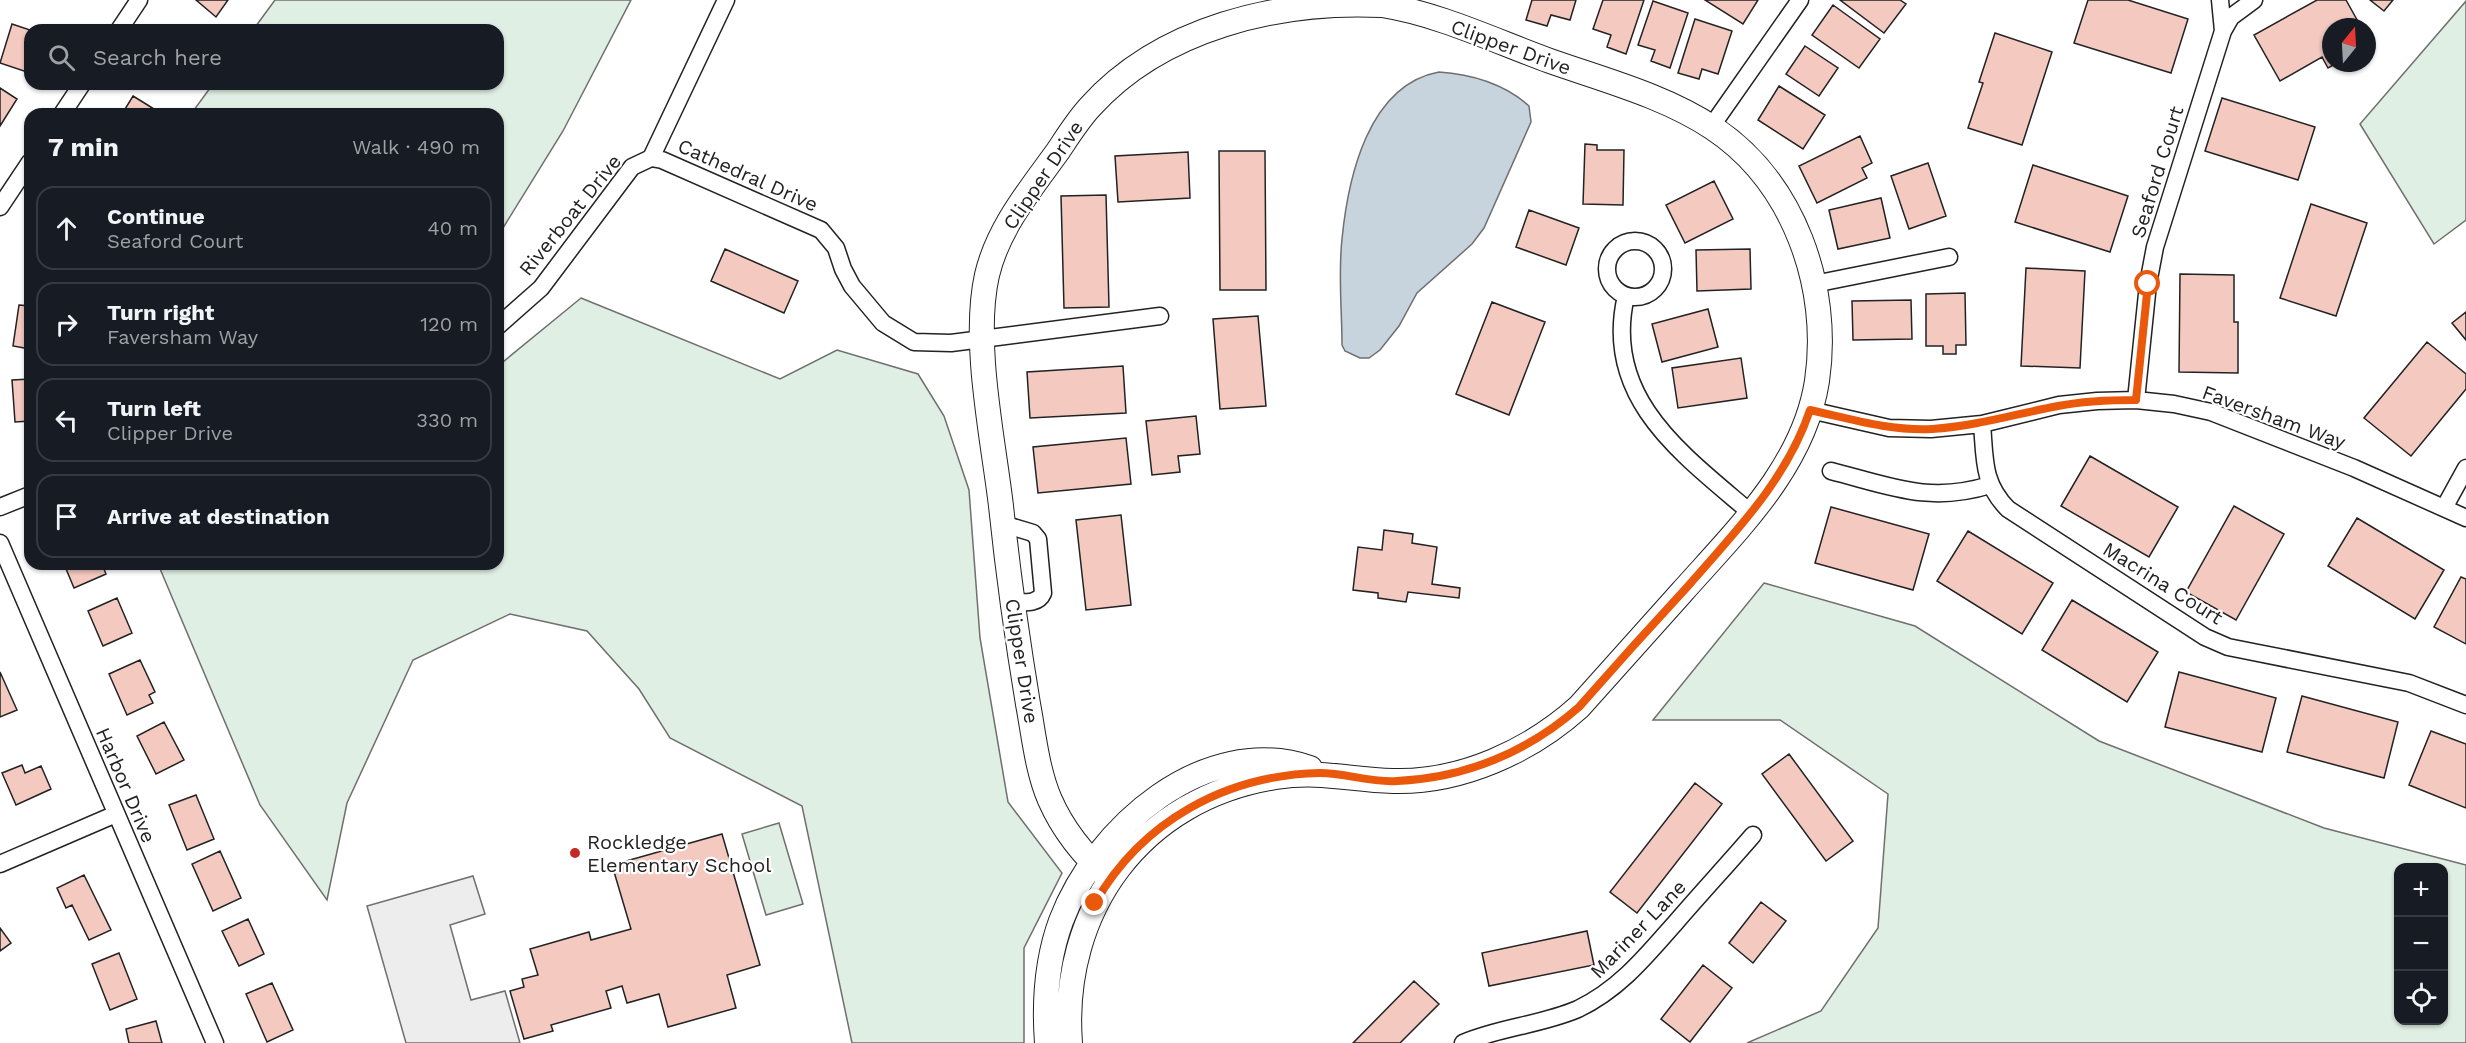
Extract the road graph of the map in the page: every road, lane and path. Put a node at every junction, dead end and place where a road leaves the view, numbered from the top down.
1 (139, 0) edge
2 (726, 0) edge
3 (1800, 0) edge
4 (2220, 0) edge
5 (2254, 0) edge
6 (1307, 1) edge
7 (123, 24) edge
8 (2223, 31) junction
9 (78, 90) edge
10 (66, 108) edge
11 (1711, 127) junction
12 (651, 159) junction
13 (24, 171) edge
14 (0, 207) edge
15 (1949, 257) dead end
16 (1814, 284) junction
17 (1626, 296) dead end
18 (1160, 316) dead end
19 (504, 321) edge
20 (983, 338) junction
21 (2136, 400) junction
22 (1810, 410) junction
23 (1982, 424) junction
24 (2466, 468) edge
25 (1831, 471) dead end
26 (1990, 485) junction
27 (24, 497) edge
28 (0, 507) edge
29 (2444, 508) junction
30 (1751, 513) junction
31 (2466, 518) edge
32 (1003, 524) junction
33 (0, 543) edge
34 (1011, 603) junction
35 (2466, 705) edge
36 (116, 814) junction
37 (1753, 835) dead end
38 (0, 864) edge
39 (1101, 871) junction
40 (215, 1043) edge
41 (1047, 1043) edge
42 (1071, 1043) edge
43 (1463, 1043) edge

1 - 7 street
2 - 12 street, Cathedral Drive
3 - 11 street
4 - 8 street, Seaford Court
5 - 8 street, Seaford Court
6 - 11 street, Clipper Drive
6 - 20 street, Clipper Drive
8 - 21 street, Seaford Court
9 - 10 street
11 - 16 street, Clipper Drive
12 - 19 street, Riverboat Drive
12 - 20 street, Cathedral Drive
13 - 14 street
15 - 16 street
16 - 22 street, Clipper Drive
17 - 30 street
18 - 20 street, Cathedral Drive
20 - 32 street, Clipper Drive
21 - 23 street, Faversham Way
21 - 29 street, Faversham Way
22 - 23 street, Faversham Way
22 - 30 street, Clipper Drive
23 - 26 street, Macrina Court
24 - 29 street
25 - 26 street
26 - 35 street, Macrina Court
27 - 28 street
29 - 31 street, Faversham Way
30 - 39 street, Clipper Drive
32 - 34 street, Clipper Drive
32 - 34 street
33 - 36 street, Harbor Drive
34 - 39 street, Clipper Drive
36 - 38 street
36 - 40 street, Harbor Drive
37 - 43 street, Mariner Lane
39 - 41 street, Clipper Drive
39 - 42 street, Clipper Drive

